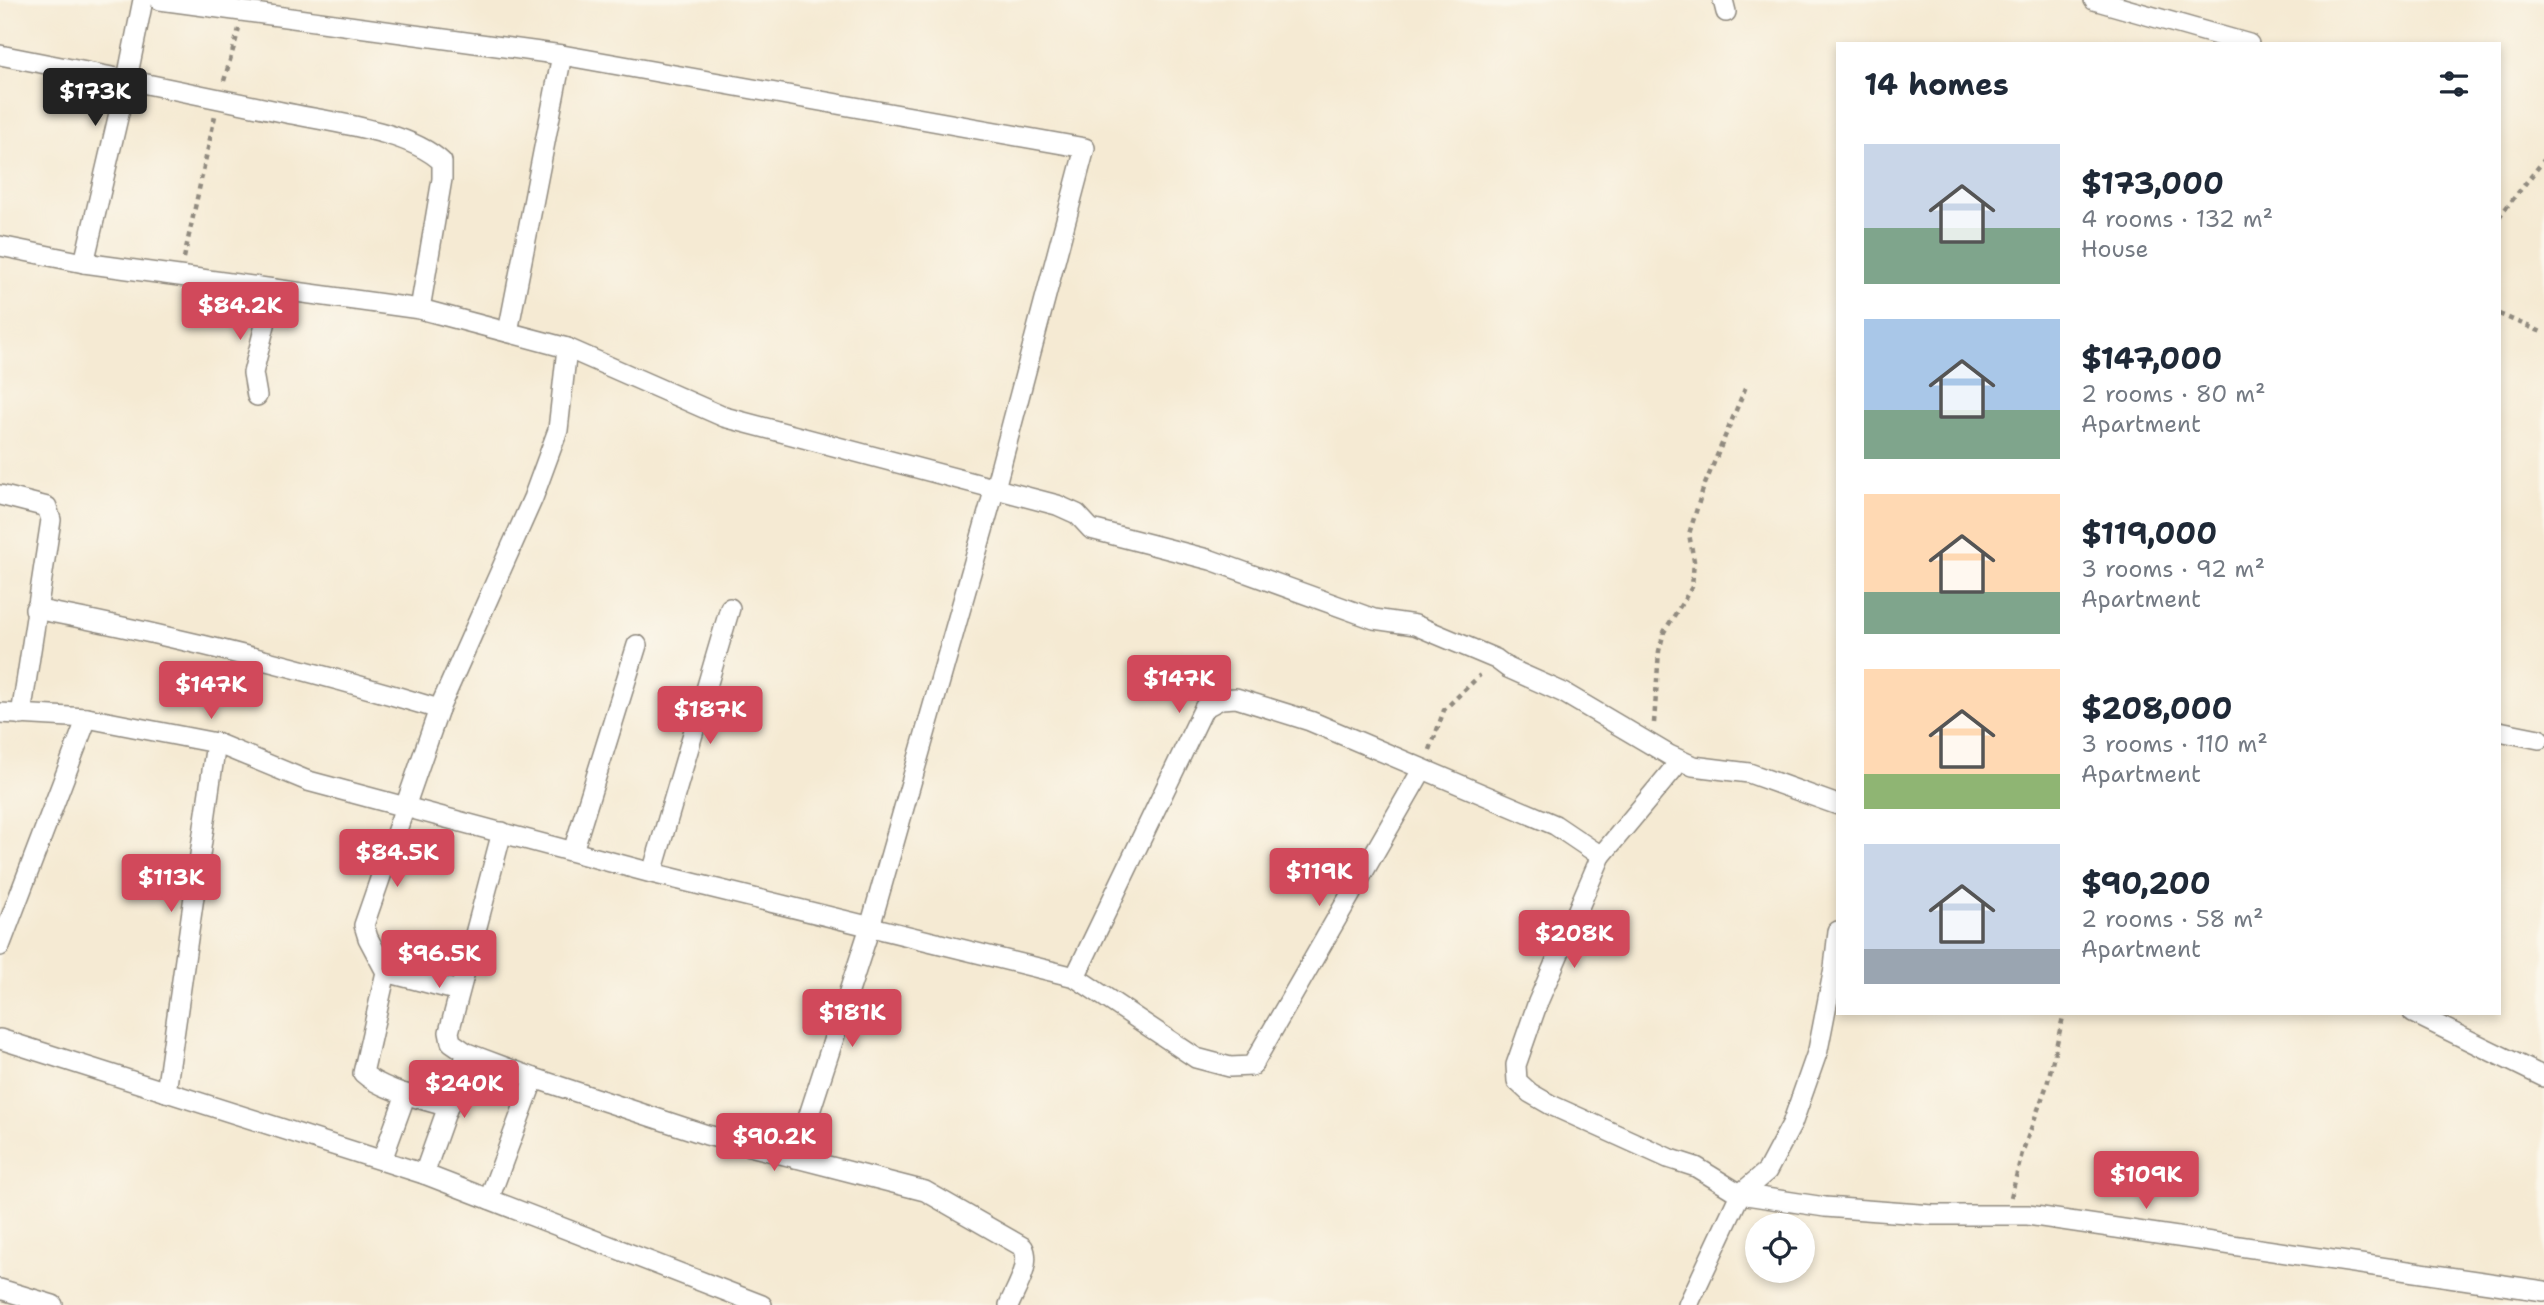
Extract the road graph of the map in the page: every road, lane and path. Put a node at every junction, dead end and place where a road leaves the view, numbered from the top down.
1 (143, 0) edge
2 (160, 0) edge
3 (2094, 0) edge
4 (244, 11) junction
5 (2242, 42) edge
6 (0, 55) edge
7 (562, 55) junction
8 (127, 79) junction
9 (219, 98) junction
10 (2544, 160) edge
11 (2501, 214) edge
12 (0, 246) edge
13 (84, 263) junction
14 (180, 277) junction
15 (274, 289) junction
16 (420, 309) junction
17 (2501, 315) edge
18 (508, 332) junction
19 (2544, 333) edge
20 (567, 348) junction
21 (1747, 384) dead end
22 (257, 396) dead end
23 (995, 488) junction
24 (0, 495) edge
25 (730, 608) dead end
26 (35, 609) junction
27 (637, 645) dead end
28 (1496, 659) junction
29 (439, 709) junction
30 (0, 713) edge
31 (21, 715) junction
32 (87, 718) junction
33 (2501, 731) edge
34 (2539, 739) dead end
35 (216, 743) junction
36 (1653, 745) junction
37 (1680, 761) junction
38 (1422, 770) junction
39 (1836, 804) edge
40 (406, 807) junction
41 (502, 832) junction
42 (573, 851) junction
43 (1601, 856) junction
44 (652, 873) junction
45 (870, 927) junction
46 (0, 946) edge
47 (1836, 950) edge
48 (386, 972) junction
49 (1075, 977) junction
50 (459, 991) junction
51 (2064, 1015) edge
52 (2417, 1015) edge
53 (0, 1039) edge
54 (467, 1053) junction
55 (2544, 1077) edge
56 (534, 1078) junction
57 (166, 1092) junction
58 (406, 1094) junction
59 (448, 1107) junction
60 (795, 1158) junction
61 (382, 1160) junction
62 (424, 1174) junction
63 (1740, 1194) junction
64 (489, 1199) junction
65 (2006, 1215) junction
66 (0, 1289) edge
67 (2544, 1291) edge
68 (752, 1303) edge
69 (53, 1305) edge
70 (1009, 1305) edge
71 (1688, 1305) edge

1 - 8 street
2 - 4 street
3 - 5 street
4 - 7 street
4 - 9 path
6 - 8 street
7 - 18 street
7 - 23 street
8 - 9 street
8 - 13 street
9 - 14 path
9 - 16 street
10 - 11 path
12 - 13 street
13 - 14 street
14 - 15 street
15 - 16 street
15 - 22 street
16 - 18 street
17 - 19 path
18 - 20 street
20 - 23 street
20 - 29 street
21 - 36 path
23 - 28 street
23 - 45 street
24 - 26 street
25 - 44 street
26 - 29 street
26 - 31 street
27 - 42 street
28 - 36 street
28 - 38 path
29 - 40 street
30 - 31 street
31 - 32 street
32 - 35 street
32 - 46 street
33 - 34 street
35 - 40 street
35 - 57 street
36 - 37 street
37 - 39 street
37 - 43 street
38 - 43 street
38 - 49 street
38 - 49 street
40 - 41 street
40 - 48 street
41 - 42 street
41 - 50 street
42 - 44 street
43 - 63 street
44 - 45 street
45 - 49 street
45 - 60 street
47 - 63 street
48 - 50 street
48 - 58 street
50 - 54 street
51 - 65 path
52 - 55 street
53 - 57 street
54 - 56 street
54 - 59 street
56 - 60 street
56 - 64 street
57 - 61 street
58 - 59 street
58 - 61 street
59 - 62 street
60 - 70 street
61 - 62 street
62 - 64 street
63 - 65 street
63 - 71 street
64 - 68 street
65 - 67 street
66 - 69 street

